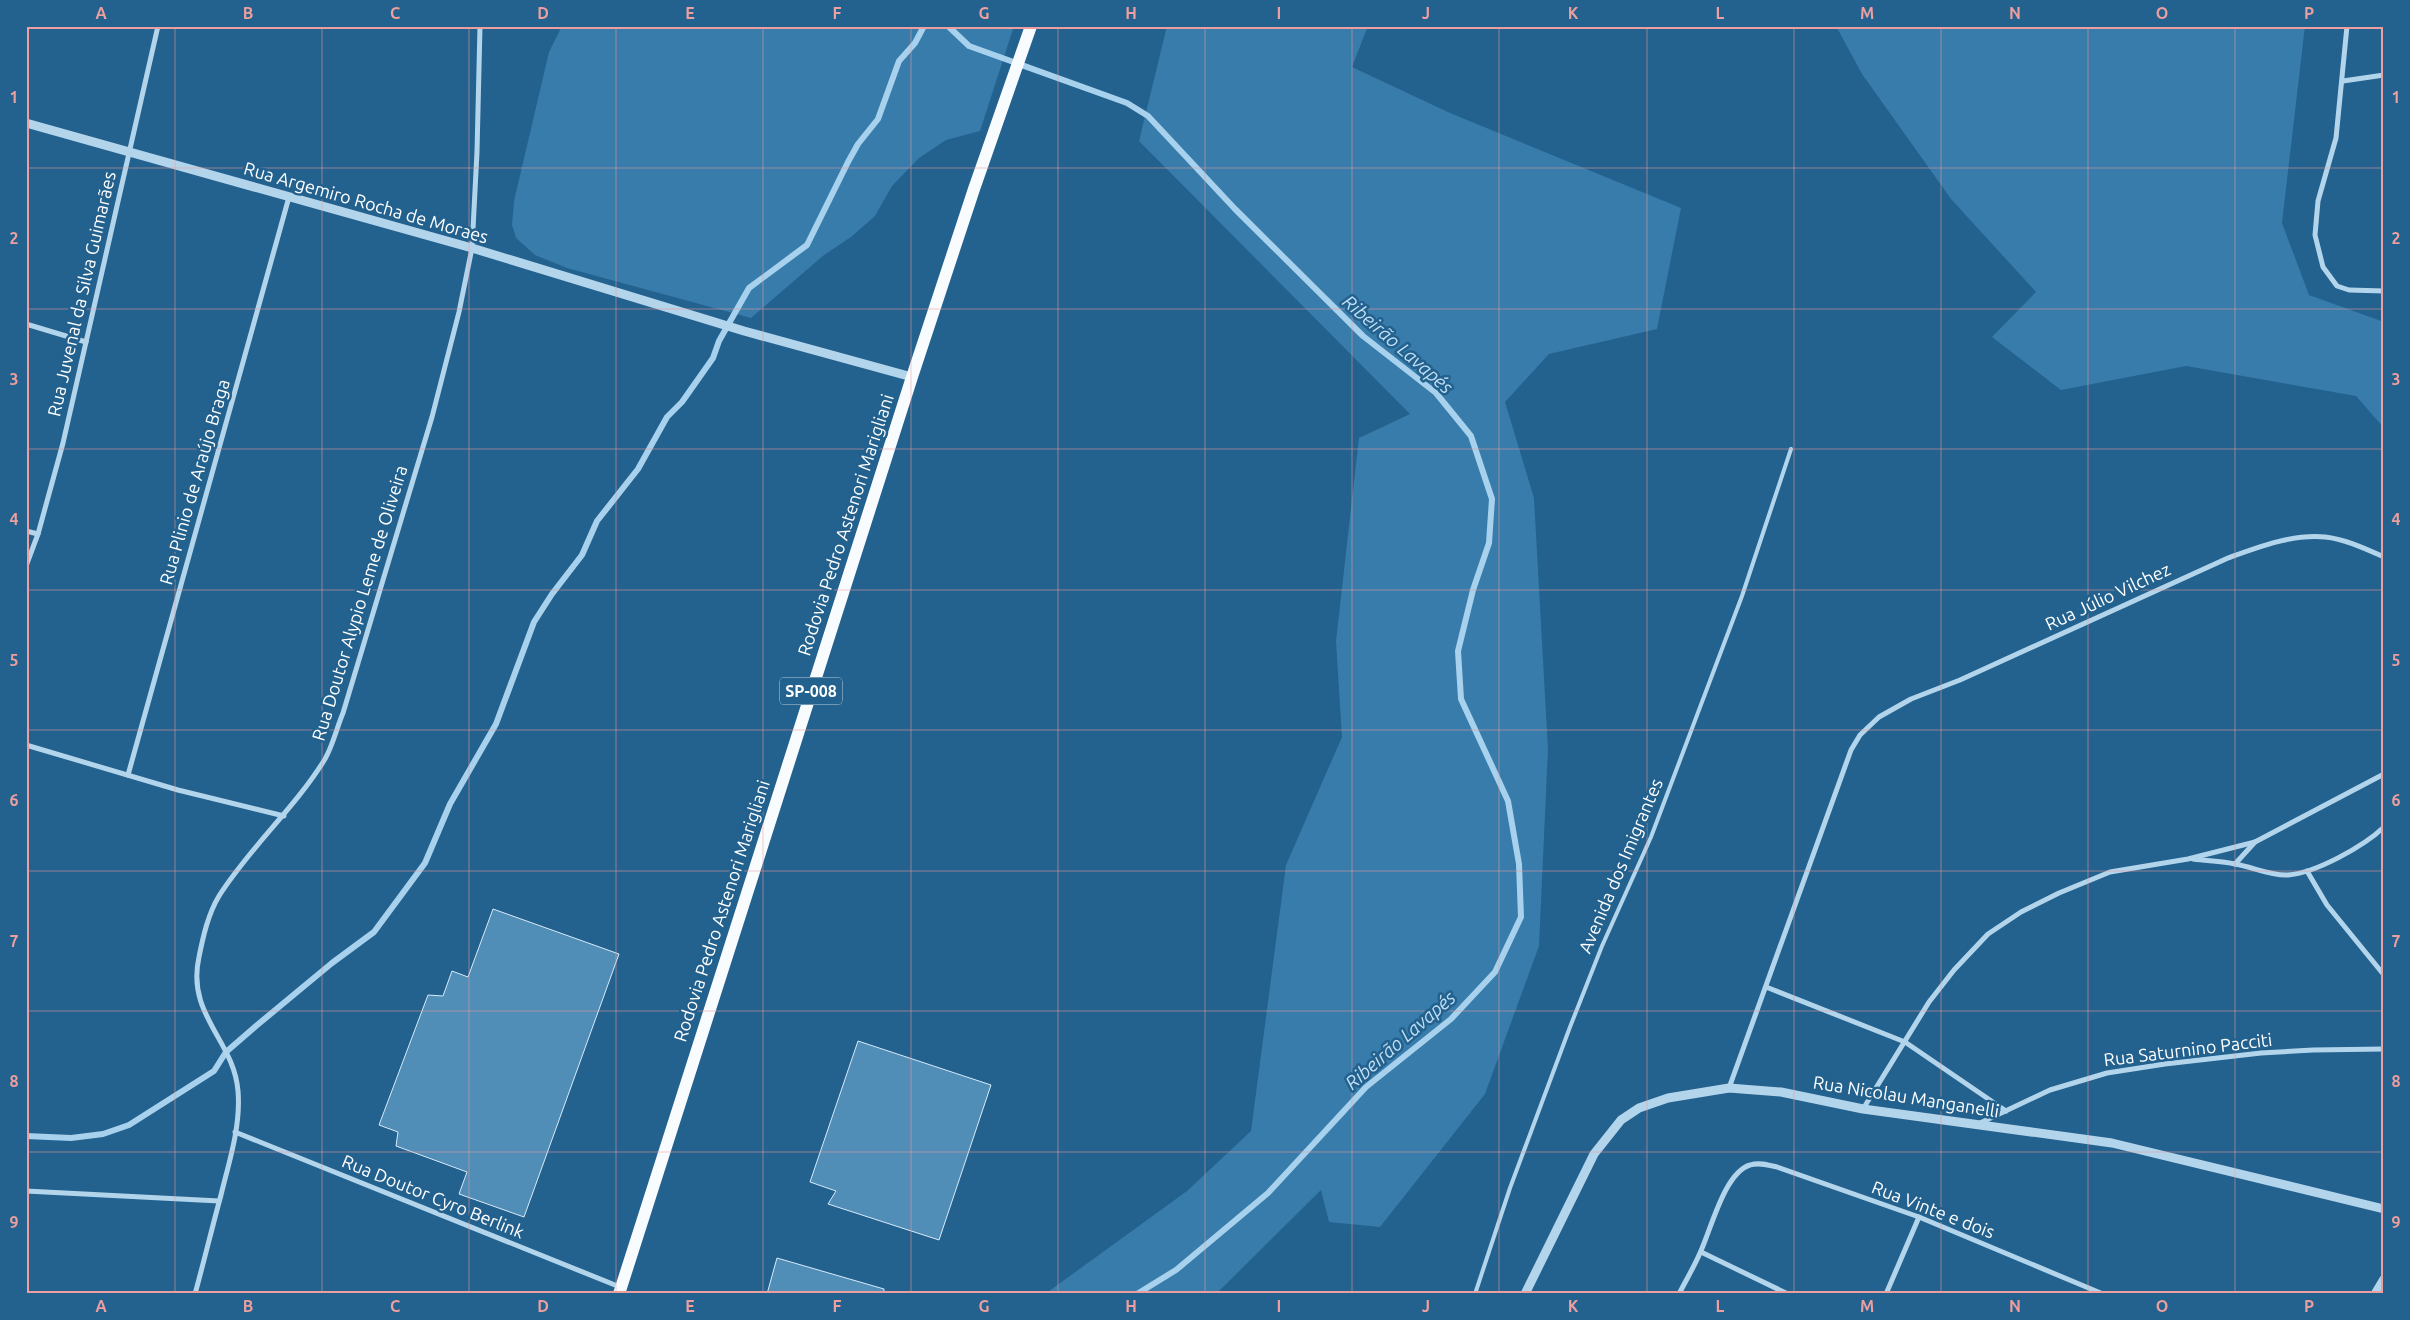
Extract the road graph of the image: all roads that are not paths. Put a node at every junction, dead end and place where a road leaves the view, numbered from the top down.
1 (158, 26) edge
2 (480, 26) edge
3 (2347, 26) edge
4 (1031, 27) edge
5 (2384, 75) edge
6 (2343, 80) junction
7 (26, 123) edge
8 (128, 153) junction
9 (289, 197) junction
10 (472, 248) junction
11 (2384, 291) edge
12 (26, 324) edge
13 (86, 342) junction
14 (912, 377) junction
15 (1791, 449) dead end
16 (26, 531) edge
17 (38, 534) junction
18 (2384, 557) edge
19 (26, 566) edge
20 (26, 745) edge
21 (2384, 774) edge
22 (128, 775) junction
23 (284, 816) junction
24 (2384, 827) edge
25 (2255, 842) junction
26 (2188, 859) junction
27 (2235, 864) junction
28 (2307, 871) junction
29 (2384, 975) edge
30 (1766, 987) junction
31 (1905, 1042) junction
32 (2384, 1049) edge
33 (1729, 1088) junction
34 (1863, 1109) junction
35 (2006, 1111) junction
36 (1976, 1125) junction
37 (235, 1132) junction
38 (26, 1191) edge
39 (219, 1201) junction
40 (2384, 1209) edge
41 (1919, 1217) junction
42 (1701, 1252) junction
43 (2384, 1279) edge
44 (620, 1290) edge
45 (195, 1294) edge
46 (1474, 1294) edge
47 (1525, 1294) edge
48 (1679, 1294) edge
49 (1788, 1294) edge
50 (1886, 1294) edge
51 (2103, 1294) edge
52 (2375, 1294) edge

1 - 8 street, Rua Juvenal da Silva Guimarães
2 - 10 street, Rua Doutor Alypio Leme de Oliveira
3 - 6 street
4 - 14 main road, Rodovia Pedro Astenori Marigliani / SP-008
5 - 6 street
6 - 11 street
7 - 8 street, Rua Argemiro Rocha de Moraes
8 - 9 street, Rua Argemiro Rocha de Moraes
8 - 13 street, Rua Juvenal da Silva Guimarães
9 - 10 street, Rua Argemiro Rocha de Moraes
9 - 22 street, Rua Plinio de Araújo Braga
10 - 14 street, Rua Argemiro Rocha de Moraes
10 - 23 street, Rua Doutor Alypio Leme de Oliveira
12 - 13 street
13 - 17 street, Rua Juvenal da Silva Guimarães
14 - 44 main road, Rodovia Pedro Astenori Marigliani / SP-008
15 - 46 lane, Avenida dos Imigrantes
16 - 17 street
17 - 19 street, Rua Juvenal da Silva Guimarães
18 - 30 street, Rua Júlio Vilchez
20 - 22 street
21 - 25 street
22 - 23 street
23 - 37 street, Rua Doutor Alypio Leme de Oliveira
24 - 28 street
25 - 26 street
25 - 27 street
26 - 27 street
26 - 31 street
27 - 28 street
28 - 29 street
30 - 31 street
30 - 33 street, Rua Júlio Vilchez
31 - 34 street
31 - 35 street
32 - 35 street, Rua Saturnino Pacciti
33 - 34 street, Rua Nicolau Manganelli
33 - 47 street, Rua Nicolau Manganelli
34 - 36 street, Rua Nicolau Manganelli
35 - 36 street, Rua Saturnino Pacciti
36 - 40 street, Rua Nicolau Manganelli
37 - 39 street, Rua Doutor Alypio Leme de Oliveira
37 - 44 street, Rua Doutor Cyro Berlink
38 - 39 street
39 - 45 street, Rua Doutor Alypio Leme de Oliveira
41 - 42 street, Rua Vinte e dois
41 - 50 street
41 - 51 street, Rua Vinte e dois
42 - 48 street
42 - 49 street
43 - 52 street

